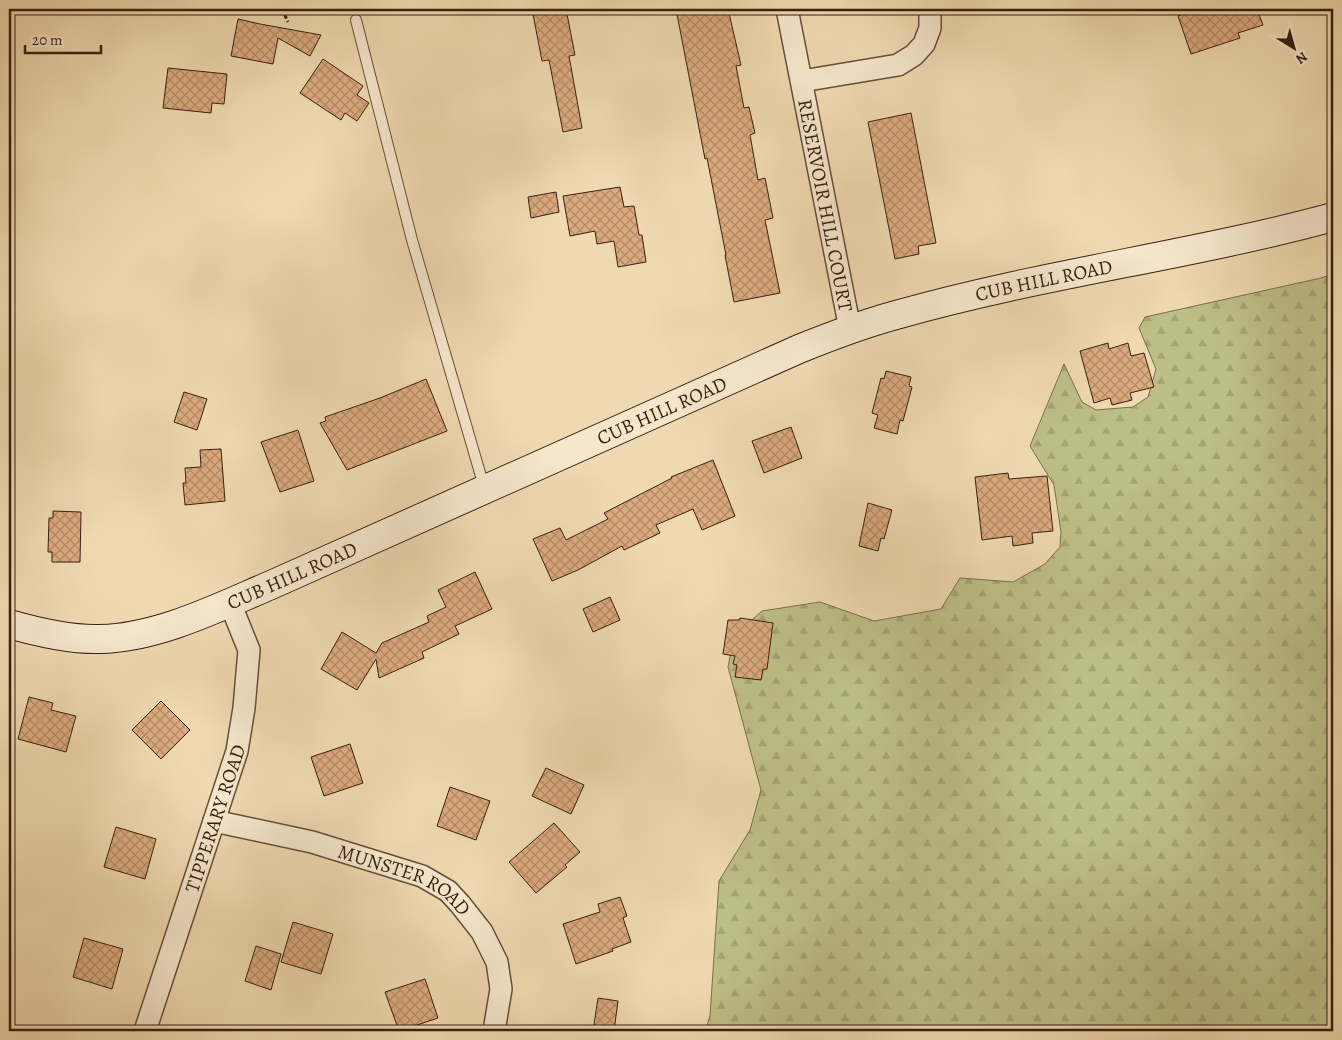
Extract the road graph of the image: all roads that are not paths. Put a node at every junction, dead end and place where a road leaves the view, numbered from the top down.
1 (787, 9) edge
2 (930, 9) edge
3 (356, 20) dead end
4 (802, 82) junction
5 (1333, 217) edge
6 (850, 329) junction
7 (485, 490) junction
8 (230, 603) junction
9 (9, 624) edge
10 (214, 821) junction
11 (145, 1031) edge
12 (494, 1031) edge

1 - 4 street, RESERVOIR HILL COURT
2 - 4 street, RESERVOIR HILL COURT
3 - 7 lane
4 - 6 street, RESERVOIR HILL COURT
5 - 6 street, CUB HILL ROAD
6 - 7 street, CUB HILL ROAD
7 - 8 street, CUB HILL ROAD
8 - 9 street, CUB HILL ROAD
8 - 10 street, TIPPERARY ROAD
10 - 11 street, TIPPERARY ROAD
10 - 12 street, MUNSTER ROAD

